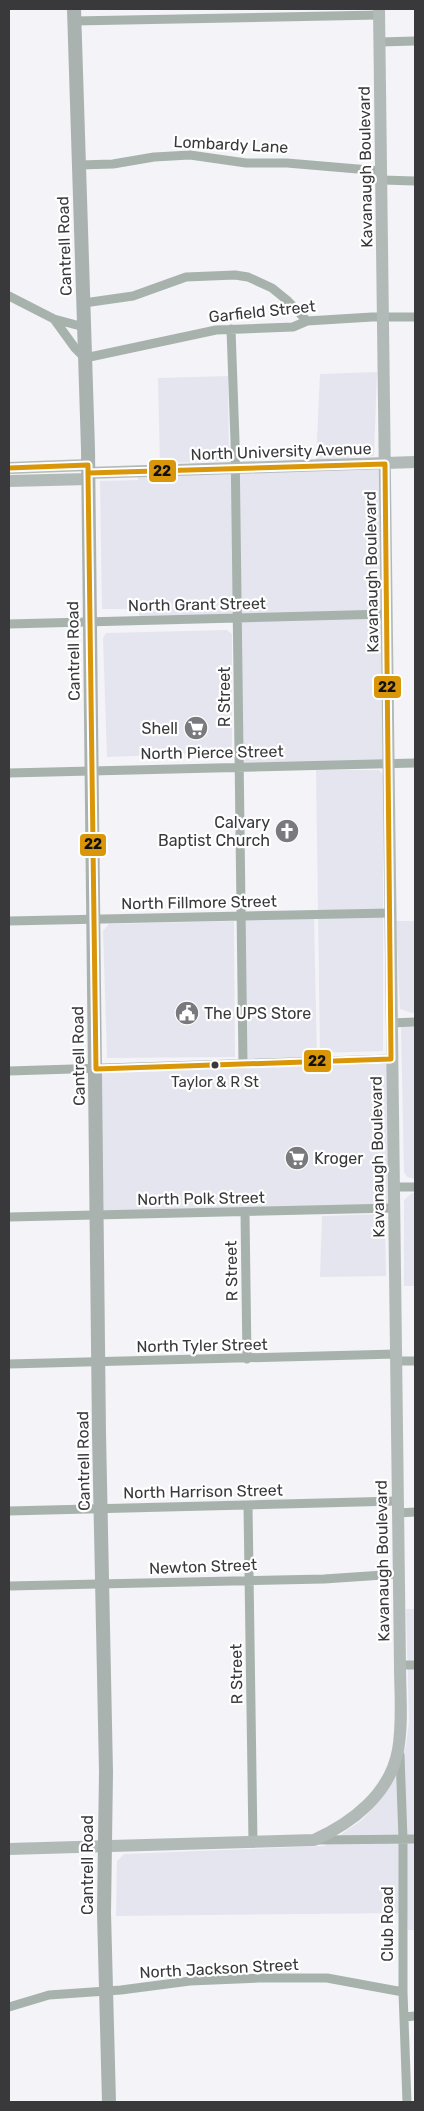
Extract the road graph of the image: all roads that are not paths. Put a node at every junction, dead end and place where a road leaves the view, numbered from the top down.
1 (379, 12) edge
2 (260, 13) edge
3 (74, 15) edge
4 (380, 42) junction
5 (415, 42) edge
6 (79, 165) junction
7 (381, 176) junction
8 (415, 180) edge
9 (9, 296) edge
10 (84, 303) junction
11 (384, 318) junction
12 (415, 318) edge
13 (54, 319) junction
14 (307, 321) junction
15 (84, 327) junction
16 (231, 329) junction
17 (86, 358) junction
18 (415, 462) edge
19 (385, 464) junction
20 (9, 468) edge
21 (235, 470) junction
22 (88, 473) junction
23 (9, 481) edge
24 (387, 614) junction
25 (237, 618) junction
26 (90, 622) junction
27 (9, 624) edge
28 (415, 763) edge
29 (389, 764) junction
30 (239, 767) junction
31 (91, 770) junction
32 (9, 773) edge
33 (390, 913) junction
34 (241, 916) junction
35 (94, 918) junction
36 (9, 921) edge
37 (415, 1022) edge
38 (391, 1023) junction
39 (391, 1059) junction
40 (243, 1064) junction
41 (96, 1069) junction
42 (9, 1071) edge
43 (394, 1187) junction
44 (415, 1187) edge
45 (394, 1208) junction
46 (245, 1213) junction
47 (98, 1216) junction
48 (9, 1217) edge
49 (396, 1358) junction
50 (246, 1359) junction
51 (415, 1361) edge
52 (99, 1362) junction
53 (9, 1364) edge
54 (248, 1506) junction
55 (397, 1507) junction
56 (101, 1508) junction
57 (9, 1511) edge
58 (415, 1512) edge
59 (398, 1574) junction
60 (249, 1579) junction
61 (102, 1585) junction
62 (9, 1586) edge
63 (400, 1665) junction
64 (415, 1665) edge
65 (399, 1745) junction
66 (403, 1839) junction
67 (415, 1839) edge
68 (314, 1840) junction
69 (253, 1843) junction
70 (103, 1846) junction
71 (9, 1849) edge
72 (105, 1991) junction
73 (403, 1992) junction
74 (9, 2008) edge
75 (415, 2016) edge
76 (404, 2017) junction
77 (109, 2102) edge
78 (407, 2102) edge

1 - 2 street
1 - 4 street, Kavanaugh Boulevard
2 - 3 street
3 - 6 main road, Cantrell Road
4 - 5 street
4 - 7 street, Kavanaugh Boulevard
6 - 7 street, Lombardy Lane
6 - 10 main road, Cantrell Road
7 - 8 street, Lombardy Lane
7 - 11 street, Kavanaugh Boulevard
9 - 13 street
10 - 14 street
10 - 15 main road, Cantrell Road
11 - 12 street, Garfield Street
11 - 14 street, Garfield Street
11 - 19 street, Kavanaugh Boulevard
13 - 15 street
13 - 17 street
14 - 16 street, Garfield Street
15 - 17 main road, Cantrell Road
16 - 17 street, Garfield Street
16 - 21 street, R Street
17 - 22 main road, Cantrell Road
18 - 19 street, North University Avenue
19 - 21 street, North University Avenue
19 - 24 street, Kavanaugh Boulevard
20 - 22 street, North University Avenue
21 - 22 street, North University Avenue
21 - 25 street, R Street
22 - 23 street, North University Avenue
22 - 26 main road, Cantrell Road
24 - 25 street, North Grant Street
24 - 29 street, Kavanaugh Boulevard
25 - 26 street, North Grant Street
25 - 30 street, R Street
26 - 27 street, North Grant Street
26 - 31 main road, Cantrell Road
28 - 29 street, North Pierce Street
29 - 30 street, North Pierce Street
29 - 33 street, Kavanaugh Boulevard
30 - 31 street, North Pierce Street
30 - 34 street, R Street
31 - 32 street, North Pierce Street
31 - 35 main road, Cantrell Road
33 - 34 street, North Fillmore Street
33 - 38 street, Kavanaugh Boulevard
34 - 35 street, North Fillmore Street
34 - 40 street, R Street
35 - 36 street, North Fillmore Street
35 - 41 main road, Cantrell Road
37 - 38 street
38 - 39 street, Kavanaugh Boulevard
39 - 40 street
39 - 43 street, Kavanaugh Boulevard
40 - 41 street
41 - 42 street
41 - 47 main road, Cantrell Road
43 - 44 street
43 - 45 street, Kavanaugh Boulevard
45 - 46 street, North Polk Street
45 - 49 street, Kavanaugh Boulevard
46 - 47 street, North Polk Street
46 - 50 street, R Street
47 - 48 street, North Polk Street
47 - 52 main road, Cantrell Road
49 - 50 street, North Tyler Street
49 - 51 street, North Tyler Street
49 - 55 street, Kavanaugh Boulevard
50 - 52 street, North Tyler Street
52 - 53 street, North Tyler Street
52 - 56 main road, Cantrell Road
54 - 55 street, North Harrison Street
54 - 56 street, North Harrison Street
54 - 60 street, R Street
55 - 58 street, North Harrison Street
55 - 59 street, Kavanaugh Boulevard
56 - 57 street, North Harrison Street
56 - 61 main road, Cantrell Road
59 - 60 street, Newton Street
59 - 63 street, Kavanaugh Boulevard
60 - 61 street, Newton Street
60 - 69 street, R Street
61 - 62 street, Newton Street
61 - 70 main road, Cantrell Road
63 - 64 street
63 - 65 street, Kavanaugh Boulevard
65 - 66 street, Club Road
65 - 68 street, Kavanaugh Boulevard
66 - 67 street
66 - 68 street
66 - 73 street, Club Road
68 - 69 street, Kavanaugh Boulevard
69 - 70 street, Kavanaugh Boulevard
70 - 71 street, Kavanaugh Boulevard
70 - 72 main road, Cantrell Road
72 - 73 street, North Jackson Street
72 - 74 street, North Jackson Street
72 - 77 main road, Cantrell Road
73 - 76 street, Club Road
75 - 76 street
76 - 78 street, Club Road

